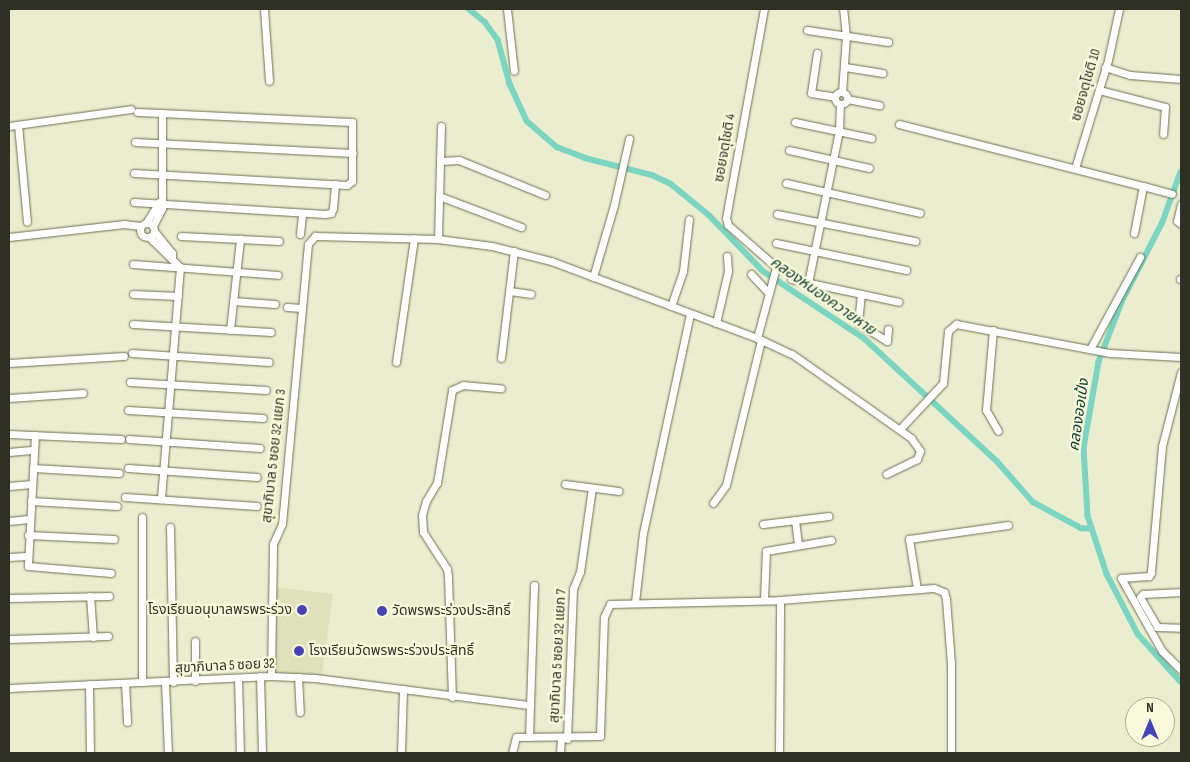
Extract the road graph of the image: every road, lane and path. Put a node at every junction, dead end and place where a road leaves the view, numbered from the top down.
1 (264, 9) edge
2 (507, 9) edge
3 (764, 9) edge
4 (843, 9) edge
5 (1119, 9) edge
6 (807, 30) dead end
7 (846, 36) junction
8 (888, 42) dead end
9 (817, 53) dead end
10 (844, 67) junction
11 (1106, 67) junction
12 (514, 71) dead end
13 (883, 73) dead end
14 (1181, 79) edge
15 (269, 81) dead end
16 (1099, 90) junction
17 (842, 92) junction
18 (835, 97) junction
19 (847, 99) junction
20 (840, 104) junction
21 (879, 105) dead end
22 (162, 113) junction
23 (795, 122) dead end
24 (900, 124) dead end
25 (18, 125) junction
26 (9, 126) edge
27 (441, 126) dead end
28 (839, 131) junction
29 (1163, 134) dead end
30 (871, 138) dead end
31 (628, 139) dead end
32 (135, 142) dead end
33 (161, 143) junction
34 (789, 150) dead end
35 (353, 153) junction
36 (834, 160) junction
37 (440, 161) junction
38 (869, 168) dead end
39 (1075, 168) junction
40 (134, 173) dead end
41 (161, 174) junction
42 (786, 183) dead end
43 (335, 184) junction
44 (1143, 186) junction
45 (827, 192) junction
46 (1172, 194) dead end
47 (545, 195) dead end
48 (439, 196) junction
49 (134, 202) dead end
50 (160, 203) junction
51 (1181, 204) edge
52 (920, 213) dead end
53 (302, 214) junction
54 (777, 214) dead end
55 (689, 220) dead end
56 (27, 222) dead end
57 (820, 222) junction
58 (1181, 224) edge
59 (520, 227) dead end
60 (148, 229) junction
61 (1134, 233) dead end
62 (300, 234) dead end
63 (181, 236) dead end
64 (9, 237) edge
65 (414, 238) junction
66 (438, 238) junction
67 (240, 239) junction
68 (279, 241) dead end
69 (915, 241) dead end
70 (776, 243) dead end
71 (514, 251) junction
72 (814, 253) junction
73 (727, 256) dead end
74 (1140, 257) dead end
75 (133, 264) dead end
76 (180, 267) junction
77 (906, 270) dead end
78 (236, 272) junction
79 (751, 274) dead end
80 (278, 275) dead end
81 (593, 277) junction
82 (791, 279) dead end
83 (808, 283) junction
84 (510, 290) junction
85 (769, 293) junction
86 (133, 294) dead end
87 (531, 294) dead end
88 (861, 294) junction
89 (178, 296) junction
90 (233, 301) junction
91 (899, 302) dead end
92 (275, 304) dead end
93 (671, 306) junction
94 (287, 307) dead end
95 (302, 308) junction
96 (690, 314) junction
97 (716, 323) junction
98 (133, 324) dead end
99 (175, 327) junction
100 (888, 329) dead end
101 (230, 330) junction
102 (993, 330) junction
103 (271, 332) dead end
104 (759, 339) junction
105 (1092, 350) junction
106 (132, 352) dead end
107 (124, 356) dead end
108 (173, 356) junction
109 (1181, 357) edge
110 (501, 358) dead end
111 (269, 362) dead end
112 (396, 362) dead end
113 (9, 363) edge
114 (1181, 372) edge
115 (130, 382) dead end
116 (170, 384) junction
117 (501, 388) dead end
118 (266, 390) dead end
119 (83, 393) dead end
120 (9, 398) edge
121 (128, 410) dead end
122 (168, 414) junction
123 (263, 418) dead end
124 (900, 430) junction
125 (998, 431) dead end
126 (9, 434) edge
127 (35, 435) junction
128 (166, 441) junction
129 (260, 448) dead end
130 (34, 450) junction
131 (9, 452) edge
132 (33, 468) junction
133 (128, 468) dead end
134 (163, 471) junction
135 (119, 473) dead end
136 (886, 474) dead end
137 (257, 478) dead end
138 (32, 484) junction
139 (565, 484) dead end
140 (9, 486) edge
141 (592, 488) junction
142 (619, 492) dead end
143 (125, 497) dead end
144 (162, 500) junction
145 (31, 501) junction
146 (713, 502) dead end
147 (117, 506) dead end
148 (257, 506) dead end
149 (829, 516) dead end
150 (142, 517) dead end
151 (30, 519) junction
152 (795, 520) junction
153 (9, 521) edge
154 (764, 524) dead end
155 (1008, 525) dead end
156 (170, 527) dead end
157 (28, 535) junction
158 (114, 539) dead end
159 (831, 540) dead end
160 (798, 544) junction
161 (27, 556) junction
162 (9, 557) edge
163 (111, 572) dead end
164 (534, 585) dead end
165 (917, 589) junction
166 (1181, 592) edge
167 (90, 596) junction
168 (109, 596) dead end
169 (9, 598) edge
170 (764, 600) junction
171 (780, 600) junction
172 (635, 602) junction
173 (1181, 628) edge
174 (93, 636) junction
175 (108, 636) dead end
176 (9, 638) edge
177 (194, 640) dead end
178 (1181, 670) edge
179 (260, 676) junction
180 (271, 676) junction
181 (298, 677) junction
182 (238, 678) junction
183 (195, 681) junction
184 (142, 682) junction
185 (165, 682) junction
186 (173, 682) junction
187 (125, 683) junction
188 (89, 684) junction
189 (9, 688) edge
190 (403, 690) junction
191 (452, 697) junction
192 (530, 705) junction
193 (300, 712) dead end
194 (128, 722) dead end
195 (529, 738) junction
196 (564, 738) junction
197 (90, 753) edge
198 (168, 753) edge
199 (240, 753) edge
200 (262, 753) edge
201 (401, 753) edge
202 (512, 753) edge
203 (560, 753) edge
204 (779, 753) edge
205 (951, 753) edge

1 - 15 street
2 - 12 street
3 - 85 street, ซอยจตุโชติ 4
4 - 7 street
5 - 11 street, ซอยจตุโชติ 10
6 - 7 street
7 - 8 street
7 - 10 street
9 - 18 street
10 - 13 street
10 - 17 street
11 - 14 street
11 - 16 street, ซอยจตุโชติ 10
16 - 29 street
16 - 39 street, ซอยจตุโชติ 10
17 - 18 street
17 - 19 street
18 - 20 street
19 - 20 street
19 - 21 street
20 - 28 street
22 - 25 street
22 - 33 street
22 - 35 street
23 - 28 street
24 - 39 street
25 - 26 street
25 - 56 street
27 - 37 street
28 - 30 street
28 - 36 street
31 - 81 street
32 - 33 street
33 - 35 street
33 - 41 street
34 - 36 street
35 - 43 street
36 - 38 street
36 - 45 street
37 - 47 street
37 - 48 street
39 - 44 street
40 - 41 street
41 - 43 street
41 - 50 street
42 - 45 street
43 - 53 street
44 - 46 street
44 - 61 street
45 - 52 street
45 - 57 street
48 - 59 street
48 - 66 street
49 - 50 street
50 - 53 street
50 - 60 street
51 - 58 street
53 - 62 street
54 - 57 street
55 - 93 street
57 - 69 street
57 - 72 street
60 - 64 street
60 - 76 street
63 - 67 street
65 - 66 street
65 - 95 street, สุขาภิบาล 5 ซอย 32 แยก 3
65 - 112 street
66 - 71 street
67 - 68 street
67 - 78 street
70 - 72 street
71 - 81 street
71 - 84 street
72 - 77 street
72 - 83 street
73 - 97 street
74 - 105 street
75 - 76 street
76 - 78 street
76 - 89 street
78 - 80 street
78 - 90 street
79 - 85 street
81 - 93 street
82 - 83 street
83 - 88 street
84 - 87 street
84 - 110 street
85 - 104 street
86 - 89 street
88 - 91 street
88 - 100 street
89 - 99 street
90 - 92 street
90 - 101 street
93 - 96 street
94 - 95 street
95 - 180 street, สุขาภิบาล 5 ซอย 32 แยก 3
96 - 97 street
96 - 172 street
97 - 104 street
98 - 99 street
99 - 101 street
99 - 108 street
101 - 103 street
102 - 105 street
102 - 124 street
102 - 125 street
104 - 124 street
104 - 146 street
105 - 109 street
106 - 108 street
107 - 113 street
108 - 111 street
108 - 116 street
114 - 178 street
115 - 116 street
116 - 118 street
116 - 122 street
117 - 191 street
119 - 120 street
121 - 122 street
122 - 123 street
122 - 128 street
124 - 136 street
126 - 127 street
127 - 128 street
127 - 130 street
128 - 129 street
128 - 134 street
130 - 131 street
130 - 132 street
132 - 135 street
132 - 138 street
133 - 134 street
134 - 137 street
134 - 144 street
138 - 140 street
138 - 145 street
139 - 141 street
141 - 142 street
141 - 196 street, สุขาภิบาล 5 ซอย 32 แยก 7
143 - 144 street
144 - 148 street
145 - 147 street
145 - 151 street
149 - 152 street
150 - 184 street
151 - 153 street
151 - 157 street
152 - 154 street
152 - 160 street
155 - 165 street
156 - 186 street
157 - 158 street
157 - 161 street
159 - 160 street
160 - 170 street
161 - 162 street
161 - 163 street
164 - 192 street
165 - 171 street
165 - 205 street
166 - 173 street
167 - 168 street
167 - 169 street
167 - 174 street
170 - 171 street
170 - 172 street
171 - 204 street
172 - 196 street
174 - 175 street
174 - 176 street
177 - 183 street
179 - 180 street, สุขาภิบาล 5 ซอย 32
179 - 182 street, สุขาภิบาล 5 ซอย 32
179 - 200 street
180 - 181 street, สุขาภิบาล 5 ซอย 32
181 - 190 street, สุขาภิบาล 5 ซอย 32
181 - 193 street
182 - 183 street, สุขาภิบาล 5 ซอย 32
182 - 199 street
183 - 186 street, สุขาภิบาล 5 ซอย 32
184 - 185 street, สุขาภิบาล 5 ซอย 32
184 - 187 street, สุขาภิบาล 5 ซอย 32
185 - 186 street, สุขาภิบาล 5 ซอย 32
185 - 198 street
187 - 188 street, สุขาภิบาล 5 ซอย 32
187 - 194 street
188 - 189 street, สุขาภิบาล 5 ซอย 32
188 - 197 street
190 - 191 street, สุขาภิบาล 5 ซอย 32
190 - 201 street
191 - 192 street, สุขาภิบาล 5 ซอย 32
192 - 195 street
195 - 196 street
195 - 202 street
196 - 203 street, สุขาภิบาล 5 ซอย 32 แยก 7

